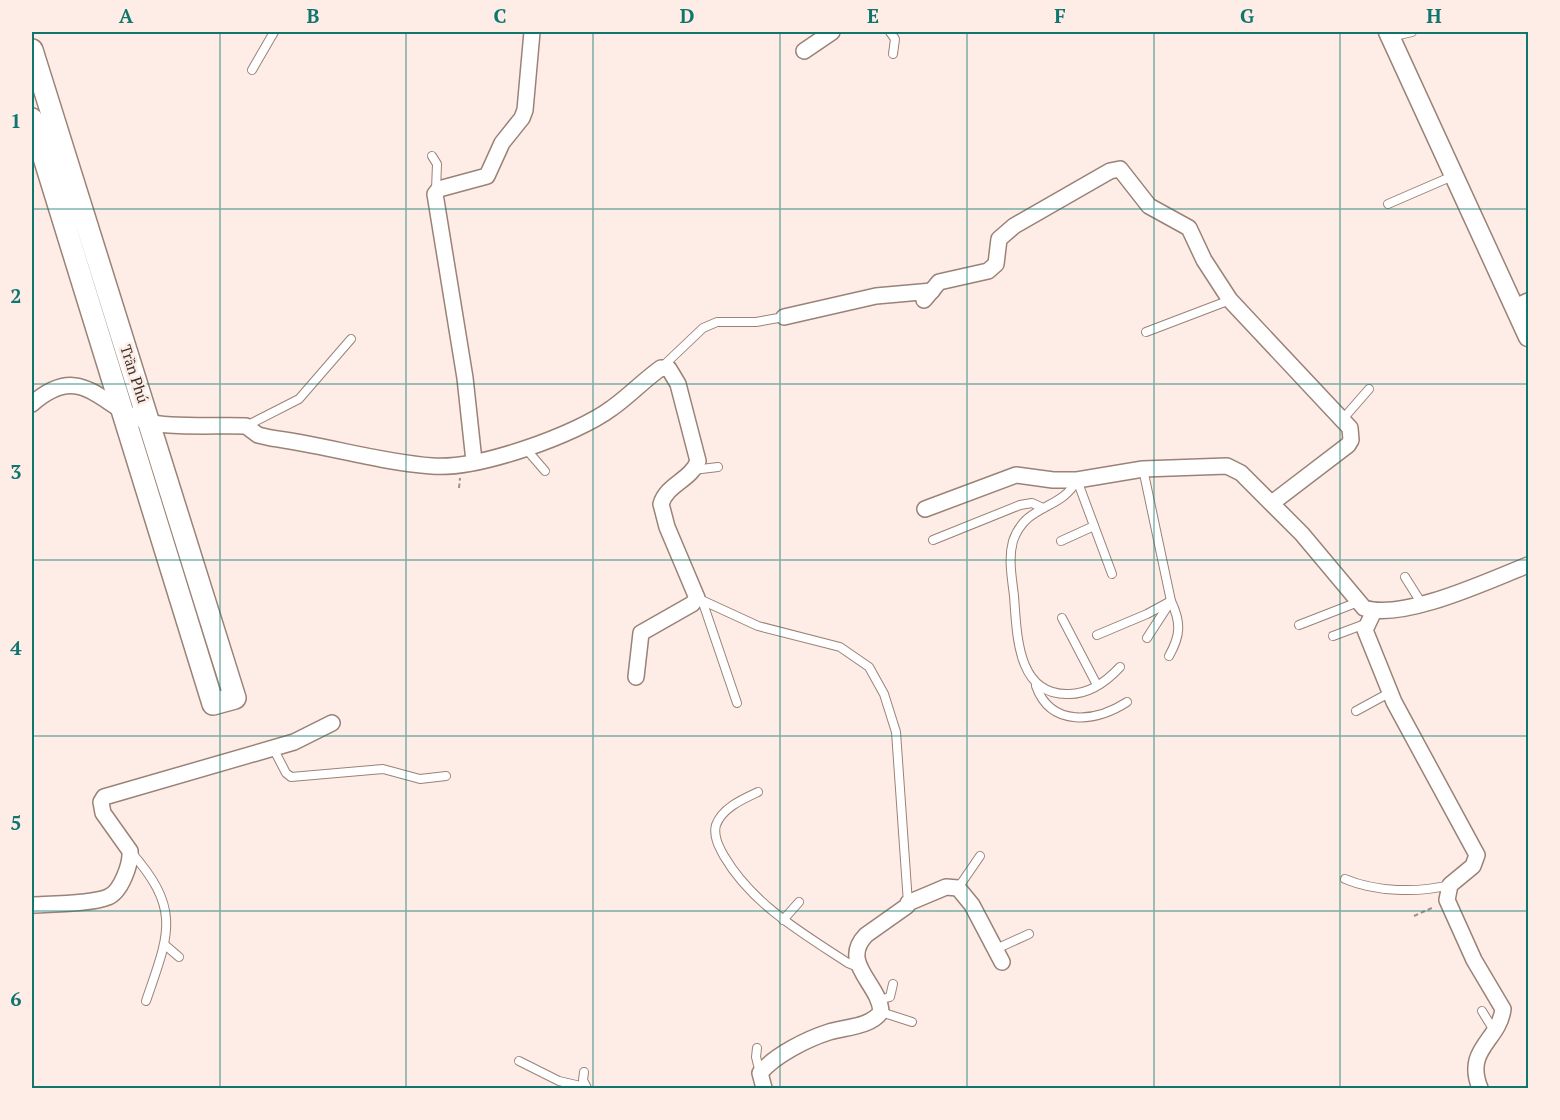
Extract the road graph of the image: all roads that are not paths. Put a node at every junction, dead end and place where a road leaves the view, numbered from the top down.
1 (274, 32) edge
2 (532, 32) edge
3 (832, 32) edge
4 (890, 32) edge
5 (1412, 32) edge
6 (1389, 34) edge
7 (32, 50) edge
8 (804, 51) dead end
9 (893, 54) dead end
10 (252, 70) dead end
11 (32, 119) edge
12 (432, 156) dead end
13 (1456, 174) junction
14 (436, 192) junction
15 (1388, 204) dead end
16 (1230, 300) junction
17 (1522, 304) edge
18 (784, 317) joint
19 (1146, 332) dead end
20 (1528, 337) edge
21 (351, 339) dead end
22 (661, 368) junction
23 (1369, 389) dead end
24 (32, 404) edge
25 (125, 413) junction
26 (1342, 420) junction
27 (149, 422) junction
28 (246, 426) junction
29 (526, 449) junction
30 (474, 461) junction
31 (718, 467) dead end
32 (1143, 469) junction
33 (693, 470) junction
34 (545, 471) dead end
35 (1077, 480) junction
36 (1272, 503) junction
37 (1043, 508) junction
38 (925, 509) dead end
39 (1094, 526) junction
40 (933, 540) dead end
41 (1061, 541) dead end
42 (1528, 565) edge
43 (1112, 574) dead end
44 (1405, 577) dead end
45 (700, 601) junction
46 (1171, 601) junction
47 (1358, 602) junction
48 (1422, 604) junction
49 (1062, 618) dead end
50 (1370, 618) junction
51 (1299, 625) dead end
52 (1098, 635) dead end
53 (1333, 636) dead end
54 (1147, 638) dead end
55 (1169, 656) dead end
56 (1120, 667) dead end
57 (636, 677) dead end
58 (1035, 684) junction
59 (1097, 685) junction
60 (1389, 693) junction
61 (1126, 702) dead end
62 (737, 703) dead end
63 (1356, 711) dead end
64 (332, 723) dead end
65 (273, 748) junction
66 (446, 776) dead end
67 (758, 792) dead end
68 (130, 851) junction
69 (980, 856) dead end
70 (1346, 879) dead end
71 (1450, 885) junction
72 (958, 888) junction
73 (799, 902) dead end
74 (908, 903) junction
75 (32, 905) edge
76 (783, 920) junction
77 (1029, 934) dead end
78 (165, 945) junction
79 (999, 955) joint
80 (179, 957) dead end
81 (858, 967) junction
82 (893, 984) dead end
83 (146, 1000) dead end
84 (880, 1006) junction
85 (1482, 1011) dead end
86 (912, 1022) dead end
87 (1493, 1029) junction
88 (757, 1048) dead end
89 (519, 1061) dead end
90 (584, 1072) dead end
91 (760, 1073) junction
92 (586, 1088) edge
93 (764, 1089) edge
94 (1480, 1089) edge

1 - 10 lane
2 - 14 street
3 - 8 street
4 - 9 lane
5 - 6 lane
6 - 13 street
7 - 27 main road, Trần Phú
11 - 25 main road, Trần Phú
12 - 14 lane
13 - 15 lane
13 - 17 street
14 - 30 street
16 - 18 street
16 - 19 lane
16 - 26 street
17 - 20 street
18 - 22 lane
21 - 28 lane
22 - 29 street
22 - 33 street
23 - 26 lane
24 - 25 street
25 - 27 street
25 - 27 main road, Trần Phú
26 - 36 street
27 - 28 street
28 - 30 street
29 - 30 street
29 - 34 lane
31 - 33 lane
32 - 35 street
32 - 36 street
32 - 46 lane
33 - 45 street
35 - 37 lane
35 - 38 street
35 - 39 lane
36 - 47 street
37 - 40 lane
37 - 58 lane
39 - 41 lane
39 - 43 lane
42 - 48 street
44 - 48 lane
45 - 57 street
45 - 62 lane
45 - 74 lane
46 - 52 lane
46 - 54 lane
46 - 55 lane
47 - 50 street
47 - 51 lane
48 - 50 street
49 - 59 lane
50 - 53 lane
50 - 60 street
56 - 59 lane
58 - 59 lane
58 - 61 lane
60 - 63 lane
60 - 71 street
64 - 65 street
65 - 66 lane
65 - 68 street
67 - 76 lane
68 - 75 street
68 - 78 lane
69 - 72 lane
70 - 71 lane
71 - 87 street
72 - 74 street
72 - 79 street
73 - 76 lane
74 - 81 street
76 - 81 lane
77 - 79 lane
78 - 80 lane
78 - 83 lane
81 - 84 street
82 - 84 lane
84 - 86 lane
84 - 91 street
85 - 87 lane
87 - 94 street
88 - 91 lane
89 - 92 lane
90 - 92 lane
91 - 93 street

